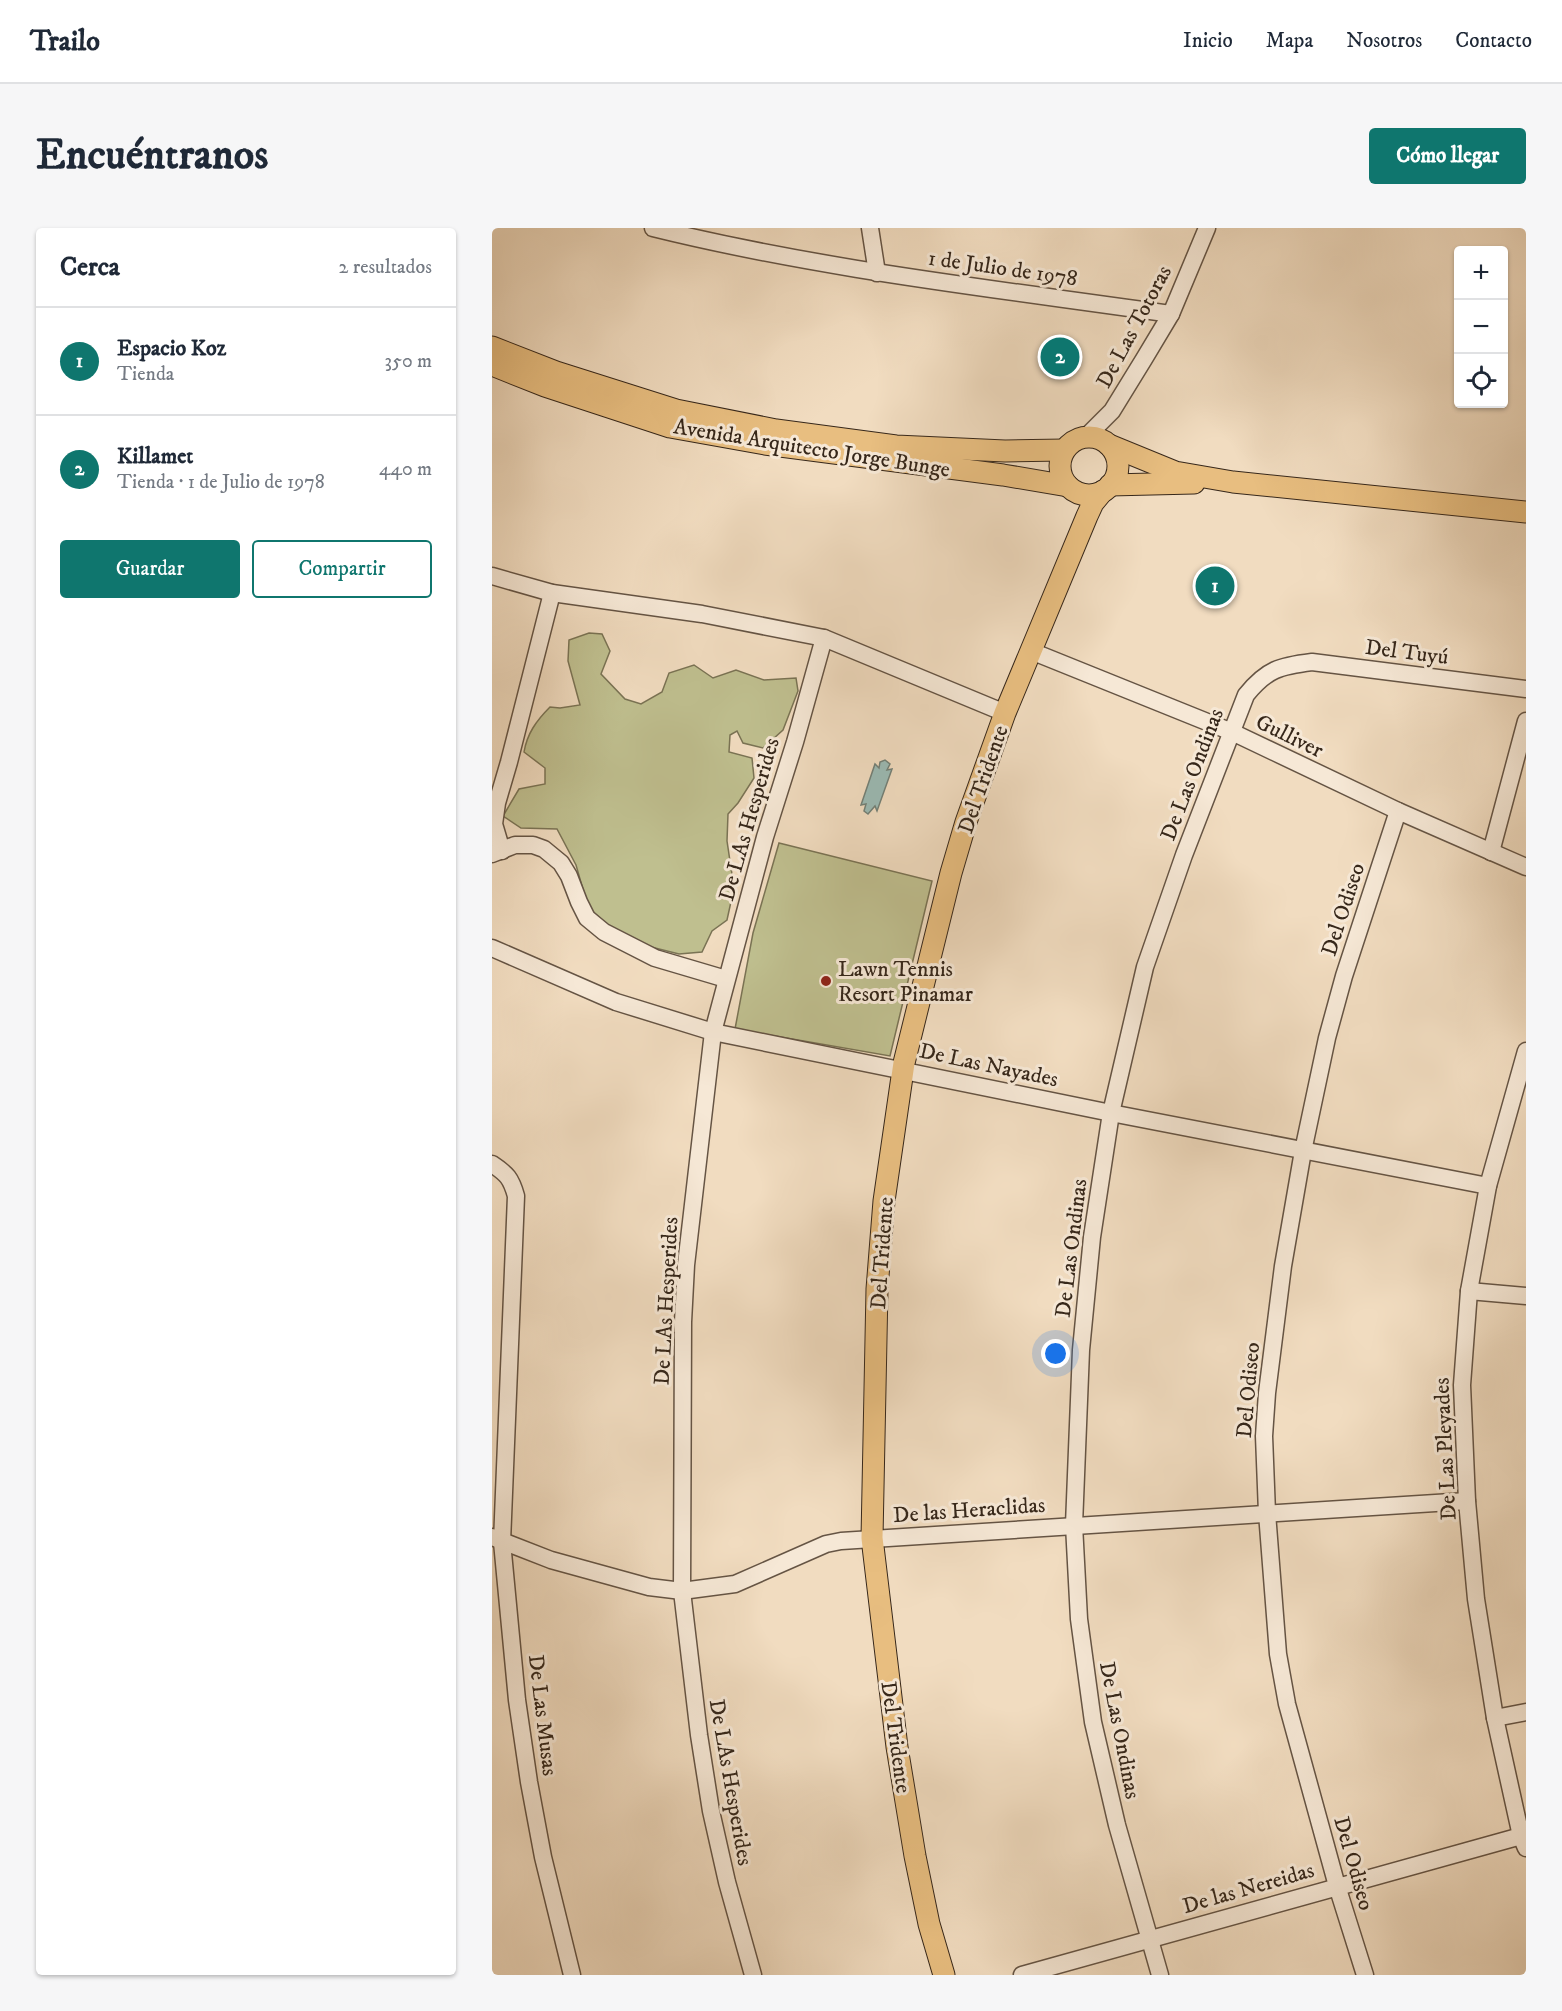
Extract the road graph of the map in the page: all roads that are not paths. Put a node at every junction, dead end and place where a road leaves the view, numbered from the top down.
1 (653, 228) edge
2 (870, 228) edge
3 (1207, 228) edge
4 (877, 273) junction
5 (1171, 314) junction
6 (492, 347) edge
7 (492, 365) edge
8 (1086, 437) junction
9 (1109, 445) junction
10 (1064, 450) junction
11 (1233, 482) junction
12 (1071, 488) junction
13 (1107, 488) junction
14 (1526, 512) edge
15 (1072, 554) junction
16 (492, 576) edge
17 (552, 593) junction
18 (824, 638) junction
19 (1031, 651) junction
20 (1282, 666) joint
21 (1526, 689) edge
22 (1005, 713) junction
23 (1526, 720) edge
24 (1232, 732) junction
25 (1398, 812) junction
26 (1491, 852) junction
27 (497, 853) edge
28 (1526, 867) edge
29 (492, 948) edge
30 (726, 979) junction
31 (713, 1032) junction
32 (1526, 1051) edge
33 (903, 1069) junction
34 (1111, 1113) junction
35 (1303, 1151) junction
36 (498, 1168) edge
37 (1488, 1186) junction
38 (1469, 1291) junction
39 (1526, 1296) edge
40 (1467, 1501) junction
41 (1267, 1514) junction
42 (1074, 1525) junction
43 (872, 1538) junction
44 (497, 1539) edge
45 (682, 1591) junction
46 (1526, 1712) edge
47 (1495, 1718) junction
48 (1524, 1842) edge
49 (1337, 1886) junction
50 (1148, 1939) junction
51 (572, 1975) edge
52 (753, 1975) edge
53 (944, 1975) edge
54 (1022, 1975) edge
55 (1160, 1975) edge
56 (1365, 1975) edge

1 - 4 street, 1 de Julio de 1978
2 - 4 street
3 - 5 street, De Las Totoras
4 - 5 street, 1 de Julio de 1978
5 - 8 street, De Las Totoras
6 - 10 main road, Avenida Arquitecto Jorge Bunge
7 - 12 main road, Avenida Arquitecto Jorge Bunge
8 - 9 main road
8 - 10 main road
9 - 11 main road
9 - 13 main road
10 - 12 main road
11 - 13 main road
11 - 14 main road
12 - 13 main road
12 - 15 main road, Del Tridente
13 - 15 main road, Del Tridente
15 - 19 main road, Del Tridente
16 - 17 street
17 - 18 street
17 - 27 street
18 - 22 street
18 - 30 street, De LAs Hesperides
19 - 22 main road, Del Tridente
19 - 24 street, Gulliver
20 - 21 street, Del Tuyú
20 - 24 street, De Las Ondinas
22 - 33 main road, Del Tridente
23 - 26 street
24 - 25 street, Gulliver
24 - 34 street, De Las Ondinas
25 - 26 street, Gulliver
25 - 35 street, Del Odiseo
26 - 28 street, Gulliver
27 - 30 street
29 - 31 street, De Las Nayades
30 - 31 street, De LAs Hesperides
31 - 33 street, De Las Nayades
31 - 45 street, De LAs Hesperides
32 - 37 street, De Las Pleyades
33 - 34 street, De Las Nayades
33 - 43 main road, Del Tridente
34 - 35 street, De Las Nayades
34 - 42 street, De Las Ondinas
35 - 37 street, De Las Nayades
35 - 41 street, Del Odiseo
36 - 44 street, De Las Musas
37 - 38 street, De Las Pleyades
38 - 39 street
38 - 40 street, De Las Pleyades
40 - 41 street, De las Heraclidas
40 - 47 street, De Las Pleyades
41 - 42 street, De las Heraclidas
41 - 49 street, Del Odiseo
42 - 43 street, De las Heraclidas
42 - 50 street, De Las Ondinas
43 - 45 street, De las Heraclidas
43 - 53 main road, Del Tridente
44 - 45 street, De las Heraclidas
44 - 51 street, De Las Musas
45 - 52 street, De LAs Hesperides
46 - 47 street
47 - 48 street, De Las Pleyades
48 - 49 street, De las Nereidas
49 - 50 street, De las Nereidas
49 - 56 street, Del Odiseo
50 - 54 street, De las Nereidas
50 - 55 street, De Las Ondinas

